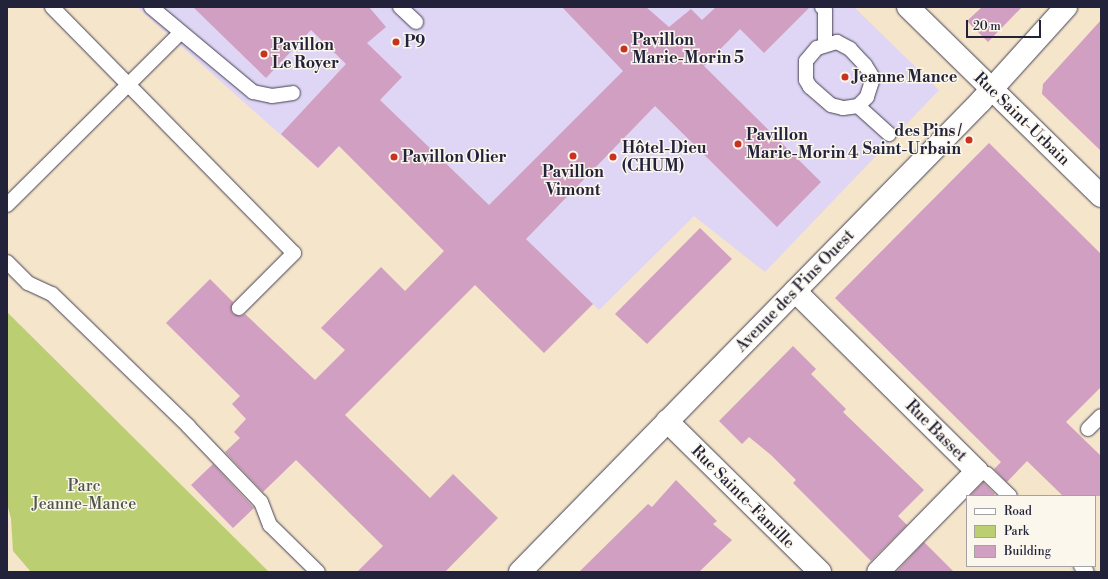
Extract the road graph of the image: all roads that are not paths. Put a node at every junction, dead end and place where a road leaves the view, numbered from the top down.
1 (52, 7) edge
2 (151, 7) edge
3 (400, 7) edge
4 (822, 7) edge
5 (908, 7) edge
6 (1066, 7) edge
7 (416, 22) dead end
8 (181, 32) junction
9 (825, 44) junction
10 (128, 85) junction
11 (992, 89) junction
12 (293, 93) dead end
13 (858, 106) junction
14 (889, 134) dead end
15 (1101, 196) edge
16 (7, 206) edge
17 (7, 262) edge
18 (795, 291) junction
19 (239, 308) dead end
20 (1101, 416) edge
21 (667, 421) junction
22 (1088, 429) dead end
23 (977, 472) junction
24 (1009, 495) edge
25 (318, 572) edge
26 (520, 572) edge
27 (820, 572) edge
28 (878, 572) edge

1 - 10 lane
2 - 8 lane
3 - 7 lane
4 - 9 lane
5 - 11 main road, Rue Saint-Urbain
6 - 11 main road, Avenue des Pins Ouest
8 - 10 lane
8 - 12 lane
9 - 13 lane
9 - 13 lane
10 - 16 lane
10 - 19 lane
11 - 15 main road, Rue Saint-Urbain
11 - 18 main road, Avenue des Pins Ouest
13 - 14 lane
17 - 25 lane
18 - 21 main road, Avenue des Pins Ouest
18 - 23 main road, Rue Basset
20 - 22 lane
21 - 26 main road, Avenue des Pins Ouest
21 - 27 main road, Rue Sainte-Famille
23 - 24 lane
23 - 28 main road, Rue Basset

